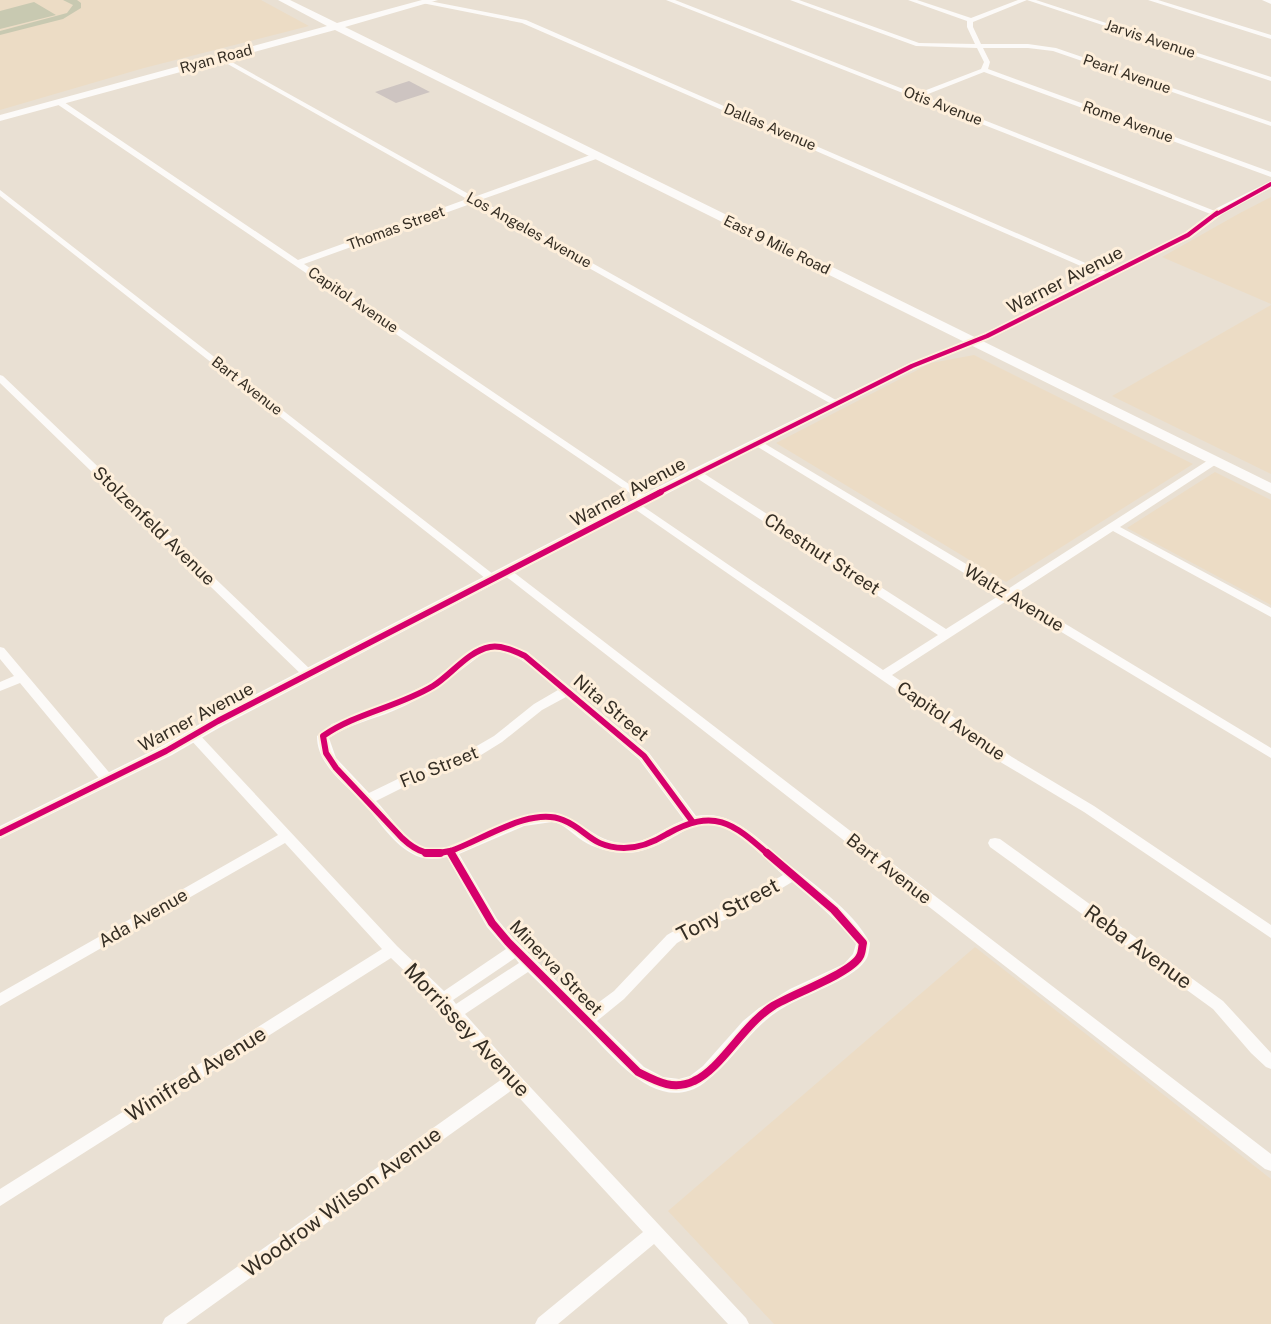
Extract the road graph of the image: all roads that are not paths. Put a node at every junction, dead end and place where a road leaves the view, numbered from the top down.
1 (283, 0) edge
2 (669, 0) edge
3 (793, 0) edge
4 (911, 0) edge
5 (1024, 0) edge
6 (1030, 0) edge
7 (1151, 0) edge
8 (1264, 0) edge
9 (428, 1) edge
10 (1271, 2) edge
11 (971, 20) junction
12 (334, 26) junction
13 (1271, 37) edge
14 (979, 46) junction
15 (219, 57) junction
16 (984, 70) junction
17 (1271, 79) edge
18 (917, 96) junction
19 (58, 102) junction
20 (0, 118) edge
21 (1271, 124) edge
22 (596, 156) junction
23 (1271, 174) edge
24 (1271, 184) edge
25 (0, 192) edge
26 (476, 200) junction
27 (1216, 213) junction
28 (298, 263) junction
29 (1109, 275) junction
30 (973, 341) junction
31 (0, 378) edge
32 (838, 404) junction
33 (757, 442) junction
34 (1214, 461) junction
35 (696, 473) junction
36 (1271, 489) edge
37 (640, 502) junction
38 (1113, 527) junction
39 (508, 573) junction
40 (494, 580) junction
41 (1008, 595) junction
42 (1271, 613) edge
43 (947, 635) junction
44 (0, 651) edge
45 (308, 674) junction
46 (884, 675) junction
47 (22, 677) junction
48 (0, 687) edge
49 (567, 691) junction
50 (194, 736) junction
51 (1271, 754) edge
52 (108, 780) junction
53 (368, 799) junction
54 (692, 821) junction
55 (0, 833) edge
56 (287, 836) junction
57 (995, 843) dead end
58 (450, 851) junction
59 (793, 875) junction
60 (1271, 932) edge
61 (392, 950) junction
62 (516, 950) junction
63 (529, 964) junction
64 (443, 999) junction
65 (0, 1000) edge
66 (455, 1012) junction
67 (587, 1020) junction
68 (1271, 1062) edge
69 (513, 1080) junction
70 (1271, 1164) edge
71 (0, 1198) edge
72 (655, 1233) junction
73 (171, 1324) edge
74 (544, 1324) edge
75 (740, 1324) edge

1 - 12 main road, East 9 Mile Road
2 - 18 street, Otis Avenue
3 - 14 street
4 - 11 street
5 - 11 street
6 - 17 street, Jarvis Avenue
7 - 13 street
8 - 10 street
9 - 12 main road, Ryan Road
9 - 29 street, Dallas Avenue
11 - 14 street
12 - 15 main road, Ryan Road
12 - 22 main road, East 9 Mile Road
14 - 16 street
14 - 21 street, Pearl Avenue
15 - 19 main road, Ryan Road
15 - 26 street, Los Angeles Avenue
16 - 18 street
16 - 23 street, Rome Avenue
18 - 27 street, Otis Avenue
19 - 20 main road, Ryan Road
19 - 28 street, Capitol Avenue
22 - 26 street, Thomas Street
22 - 30 main road, East 9 Mile Road
24 - 27 street, Warner Avenue
25 - 40 street, Bart Avenue
26 - 28 street, Thomas Street
26 - 32 street, Los Angeles Avenue
27 - 29 street, Warner Avenue
28 - 37 street, Capitol Avenue
29 - 30 street, Warner Avenue
30 - 32 street, Warner Avenue
30 - 34 main road, East 9 Mile Road
31 - 45 street, Stolzenfeld Avenue
32 - 33 street, Warner Avenue
33 - 35 street, Warner Avenue
33 - 41 street, Waltz Avenue
34 - 36 main road, East 9 Mile Road
34 - 38 street
35 - 37 street, Warner Avenue
35 - 43 street, Chestnut Street
37 - 39 street, Warner Avenue
37 - 46 street, Capitol Avenue
38 - 41 street
38 - 42 street
39 - 40 street, Warner Avenue
39 - 70 street, Bart Avenue
40 - 45 street, Warner Avenue
41 - 43 street
41 - 51 street, Waltz Avenue
43 - 46 street
44 - 47 street
45 - 50 street, Warner Avenue
46 - 60 street, Capitol Avenue
47 - 48 street
47 - 52 street
49 - 53 street, Flo Street
49 - 53 street, Nita Street
49 - 54 street, Nita Street
50 - 52 street, Warner Avenue
50 - 56 street, Morrissey Avenue
52 - 55 street, Warner Avenue
53 - 58 street
54 - 58 street
54 - 59 street
56 - 61 street, Morrissey Avenue
56 - 65 street, Ada Avenue
57 - 68 street, Reba Avenue
58 - 62 street, Minerva Street
59 - 67 street, Tony Street
59 - 67 street, Minerva Street
61 - 64 street, Morrissey Avenue
61 - 71 street, Winifred Avenue
62 - 63 street, Minerva Street
62 - 64 street, Minerva Street
63 - 66 street, Minerva Street
63 - 67 street, Minerva Street
64 - 66 street, Morrissey Avenue
66 - 69 street, Morrissey Avenue
69 - 72 street, Morrissey Avenue
69 - 73 street, Woodrow Wilson Avenue
72 - 74 street
72 - 75 street, Morrissey Avenue

